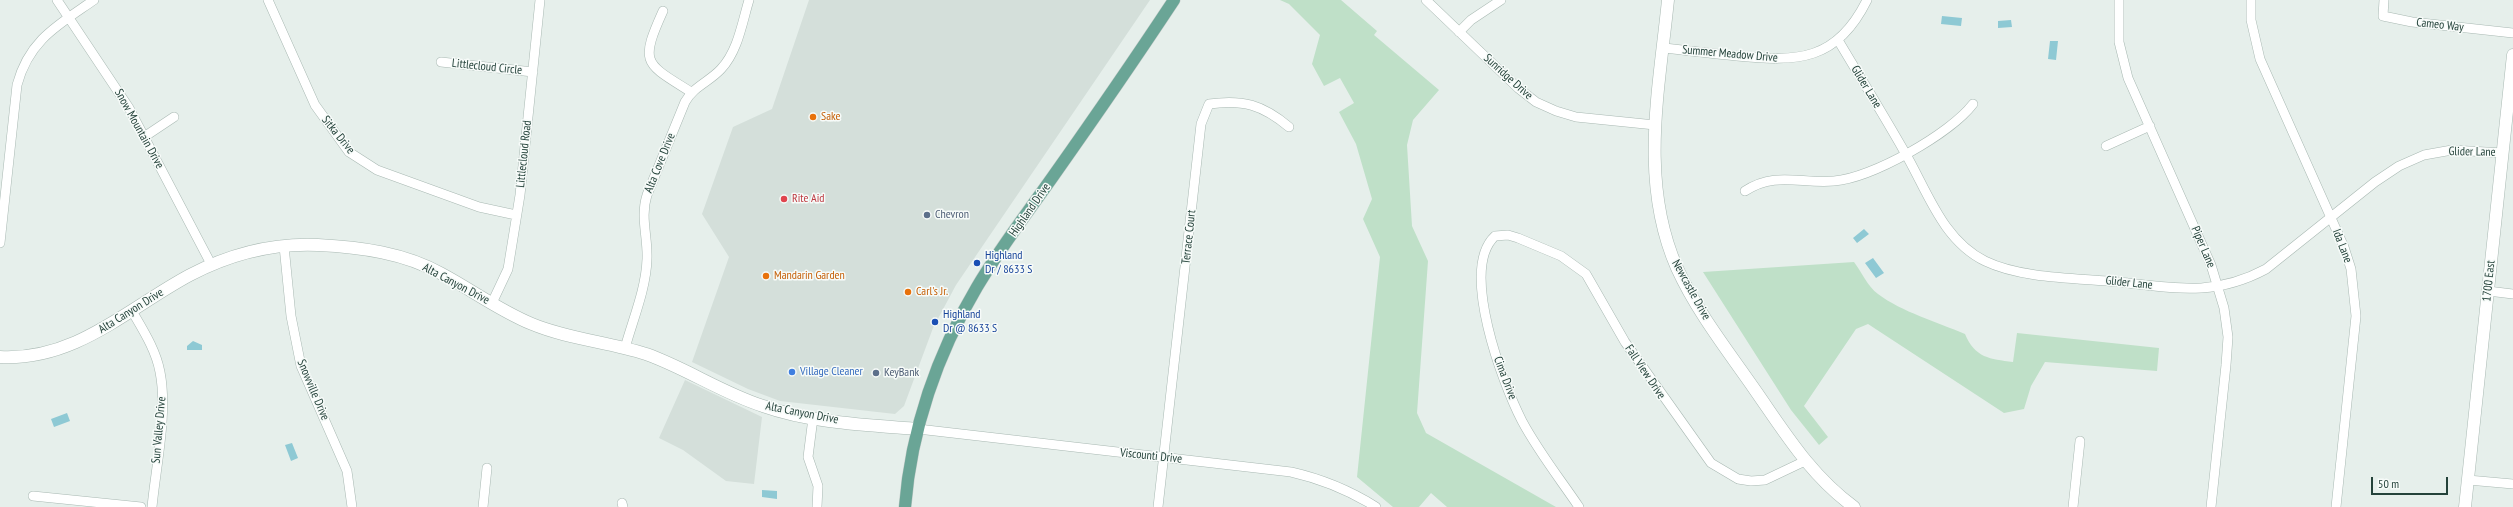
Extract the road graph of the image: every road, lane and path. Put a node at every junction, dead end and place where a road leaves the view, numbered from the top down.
1 (57, 0) edge
2 (94, 0) edge
3 (268, 0) edge
4 (540, 0) edge
5 (750, 0) edge
6 (1174, 0) edge
7 (1426, 0) edge
8 (1501, 0) edge
9 (1668, 0) edge
10 (1867, 0) edge
11 (2119, 0) edge
12 (2251, 0) edge
13 (2384, 0) edge
14 (663, 11) dead end
15 (69, 17) junction
16 (1458, 32) junction
17 (2513, 33) edge
18 (1838, 40) junction
19 (1664, 48) junction
20 (2513, 55) edge
21 (441, 62) dead end
22 (533, 72) junction
23 (691, 92) junction
24 (1973, 104) dead end
25 (174, 118) dead end
26 (1655, 125) junction
27 (2150, 126) junction
28 (1289, 127) dead end
29 (144, 137) junction
30 (2106, 146) dead end
31 (1906, 153) junction
32 (2503, 153) junction
33 (1746, 191) dead end
34 (2, 215) edge
35 (516, 215) junction
36 (2331, 217) junction
37 (1495, 236) joint
38 (0, 243) edge
39 (284, 246) junction
40 (211, 264) junction
41 (2219, 286) junction
42 (2488, 291) junction
43 (2513, 294) edge
44 (492, 303) junction
45 (132, 311) junction
46 (625, 348) junction
47 (0, 357) edge
48 (813, 418) junction
49 (918, 429) junction
50 (2080, 441) dead end
51 (1163, 457) junction
52 (1805, 461) junction
53 (487, 468) dead end
54 (2468, 480) junction
55 (2513, 484) edge
56 (33, 496) dead end
57 (141, 507) edge
58 (152, 507) edge
59 (352, 507) edge
60 (483, 507) edge
61 (817, 507) edge
62 (905, 507) edge
63 (1158, 507) edge
64 (1376, 507) edge
65 (1579, 507) edge
66 (1854, 507) edge
67 (2073, 507) edge
68 (2211, 507) edge
69 (2336, 507) edge
70 (2465, 507) edge

1 - 15 street, Snow Mountain Drive
2 - 15 street
3 - 35 street, Sitka Drive
4 - 22 street, Littlecloud Road
5 - 23 street, Alta Cove Drive
6 - 49 main road, Highland Drive
7 - 16 street, Sunridge Drive
8 - 16 street
9 - 19 street, Newcastle Drive
10 - 18 street, Summer Meadow Drive
11 - 27 street, Piper Lane
12 - 36 street, Ida Lane
13 - 17 street, Cameo Way
14 - 23 street
15 - 29 street, Snow Mountain Drive
15 - 34 street
16 - 26 street, Sunridge Drive
18 - 19 street, Summer Meadow Drive
18 - 31 street, Glider Lane
19 - 26 street, Newcastle Drive
20 - 32 street, 1700 East
21 - 22 street, Littlecloud Circle
22 - 35 street, Littlecloud Road
23 - 46 street, Alta Cove Drive
24 - 31 street
25 - 29 street
26 - 52 street, Newcastle Drive
27 - 30 street
27 - 41 street, Piper Lane
28 - 51 street, Terrace Court
29 - 40 street, Snow Mountain Drive
31 - 33 street
31 - 41 street, Glider Lane
32 - 36 street, Glider Lane
32 - 42 street, 1700 East
34 - 38 street
35 - 44 street, Littlecloud Road
36 - 41 street, Glider Lane
36 - 69 street, Ida Lane
37 - 52 street, Fall View Drive
37 - 65 street, Cima Drive
39 - 40 street, Alta Canyon Drive
39 - 44 street, Alta Canyon Drive
39 - 59 street, Snowville Drive
40 - 45 street, Alta Canyon Drive
41 - 68 street, Piper Lane
42 - 43 street
42 - 54 street, 1700 East
44 - 46 street, Alta Canyon Drive
45 - 47 street, Alta Canyon Drive
45 - 58 street, Sun Valley Drive
46 - 48 street, Alta Canyon Drive
48 - 49 street, Alta Canyon Drive
48 - 61 street
49 - 51 street, Viscounti Drive
49 - 62 main road, Highland Drive
50 - 67 street
51 - 63 street
51 - 64 street, Viscounti Drive
52 - 66 street, Newcastle Drive
53 - 60 street
54 - 55 street
54 - 70 street, 1700 East
56 - 57 street

